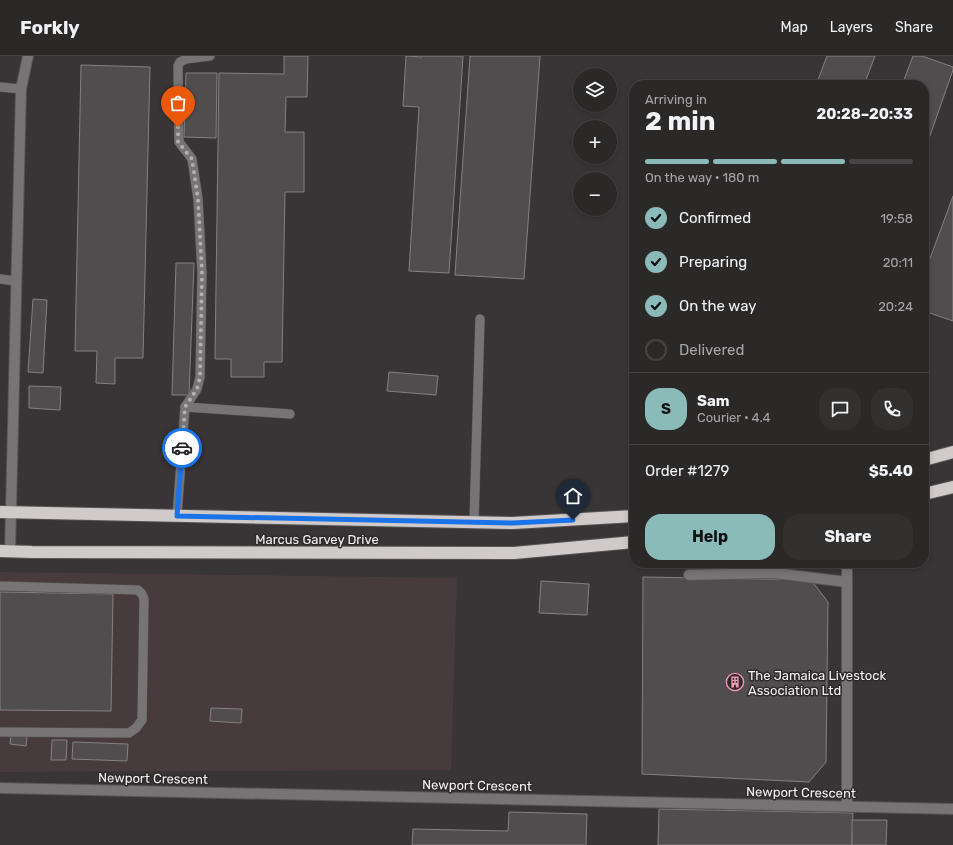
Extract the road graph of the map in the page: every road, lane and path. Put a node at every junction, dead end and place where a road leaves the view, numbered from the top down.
1 (28, 56) edge
2 (210, 56) edge
3 (0, 87) edge
4 (21, 88) junction
5 (0, 279) edge
6 (16, 280) junction
7 (480, 319) dead end
8 (185, 407) junction
9 (290, 414) dead end
10 (953, 452) edge
11 (929, 459) edge
12 (953, 487) edge
13 (929, 493) edge
14 (5, 512) edge
15 (177, 516) junction
16 (629, 516) edge
17 (474, 522) junction
18 (629, 542) edge
19 (5, 551) edge
20 (847, 568) edge
21 (690, 575) dead end
22 (847, 582) junction
23 (0, 586) edge
24 (0, 732) edge
25 (0, 788) edge
26 (847, 806) junction
27 (953, 809) edge

1 - 4 street
2 - 8 lane
3 - 4 lane
4 - 6 street
5 - 6 lane
6 - 14 street
7 - 17 lane
8 - 9 lane
8 - 15 lane
10 - 11 highway
12 - 13 highway
14 - 15 highway, Marcus Garvey Drive
14 - 19 street
15 - 17 highway, Marcus Garvey Drive
16 - 17 highway, Marcus Garvey Drive
18 - 19 highway, Marcus Garvey Drive
20 - 22 street
21 - 22 street
22 - 26 street
23 - 24 lane
25 - 26 street, Newport Crescent
26 - 27 street, Newport Crescent

